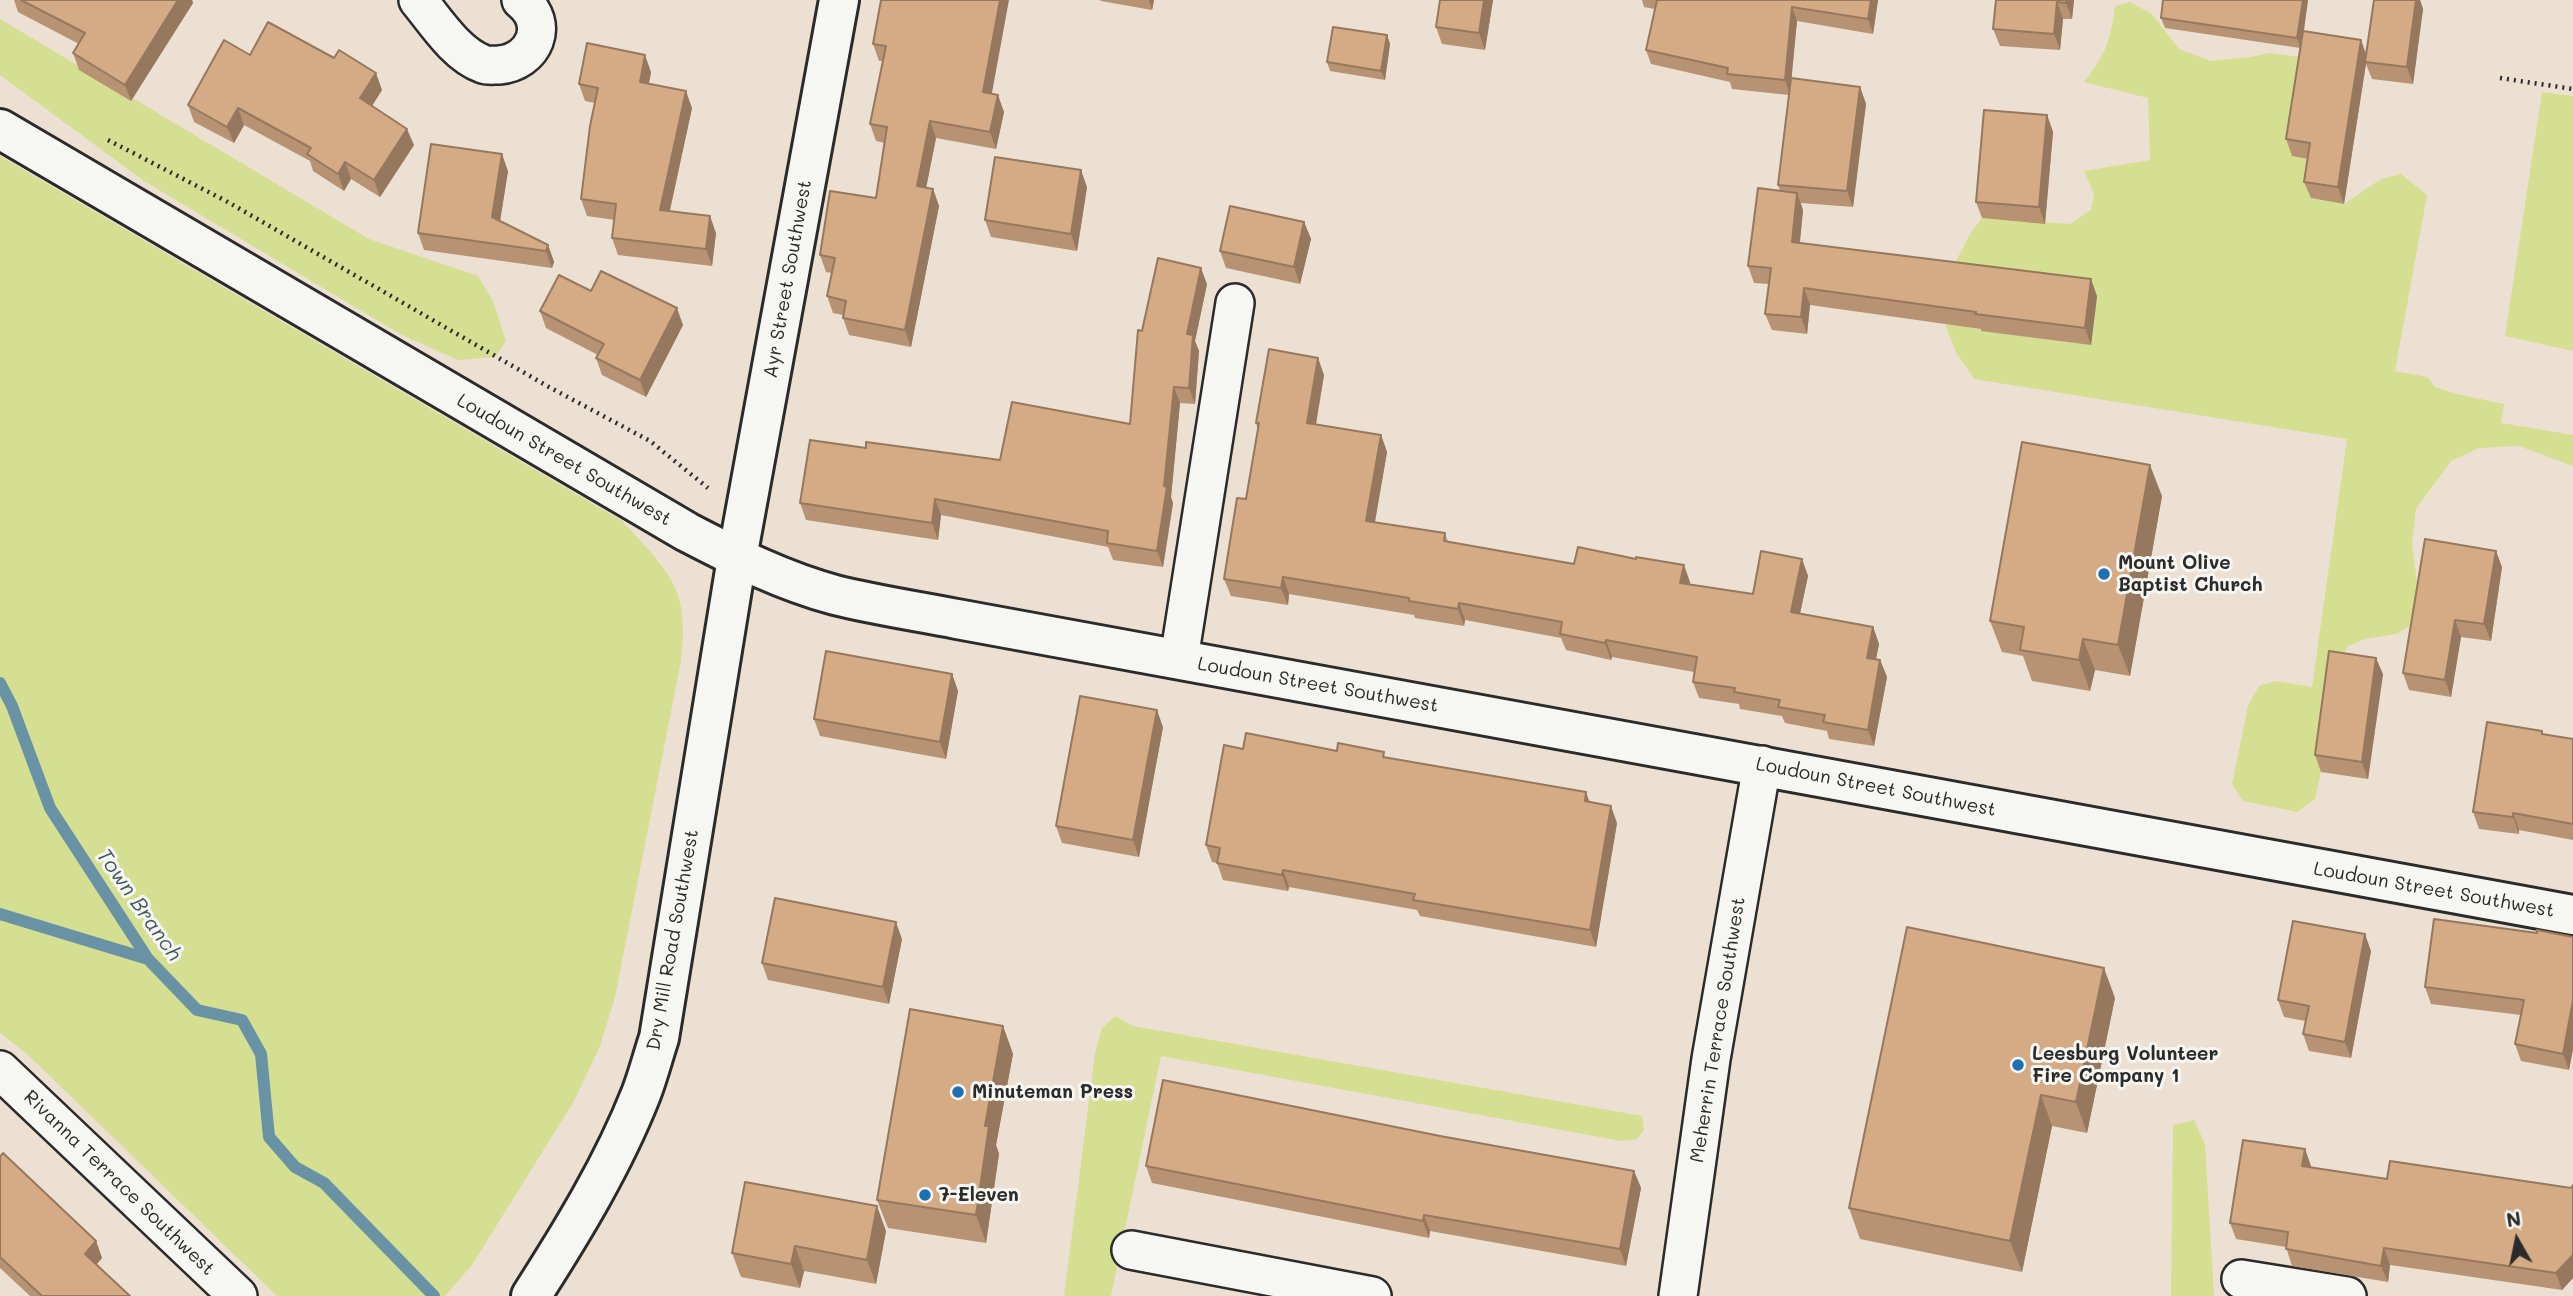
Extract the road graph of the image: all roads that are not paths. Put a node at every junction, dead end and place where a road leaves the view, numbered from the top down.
1 (418, 0) edge
2 (521, 0) edge
3 (839, 0) edge
4 (0, 129) edge
5 (1235, 303) dead end
6 (737, 558) junction
7 (1179, 659) junction
8 (1762, 765) junction
9 (2573, 915) edge
10 (0, 1070) edge
11 (1131, 1250) dead end
12 (2241, 1279) dead end
13 (541, 1292) edge
14 (238, 1296) edge
15 (1372, 1296) edge
16 (1678, 1296) edge
17 (2347, 1296) edge

1 - 2 street
3 - 6 main road, Ayr Street Southwest
4 - 6 main road, Loudoun Street Southwest
5 - 7 street, Loudoun Street Southwest
6 - 7 main road, Loudoun Street Southwest
6 - 13 main road, Dry Mill Road Southwest
7 - 8 main road, Loudoun Street Southwest
8 - 9 main road, Loudoun Street Southwest
8 - 16 street, Meherrin Terrace Southwest
10 - 14 street, Rivanna Terrace Southwest
11 - 15 street
12 - 17 street

